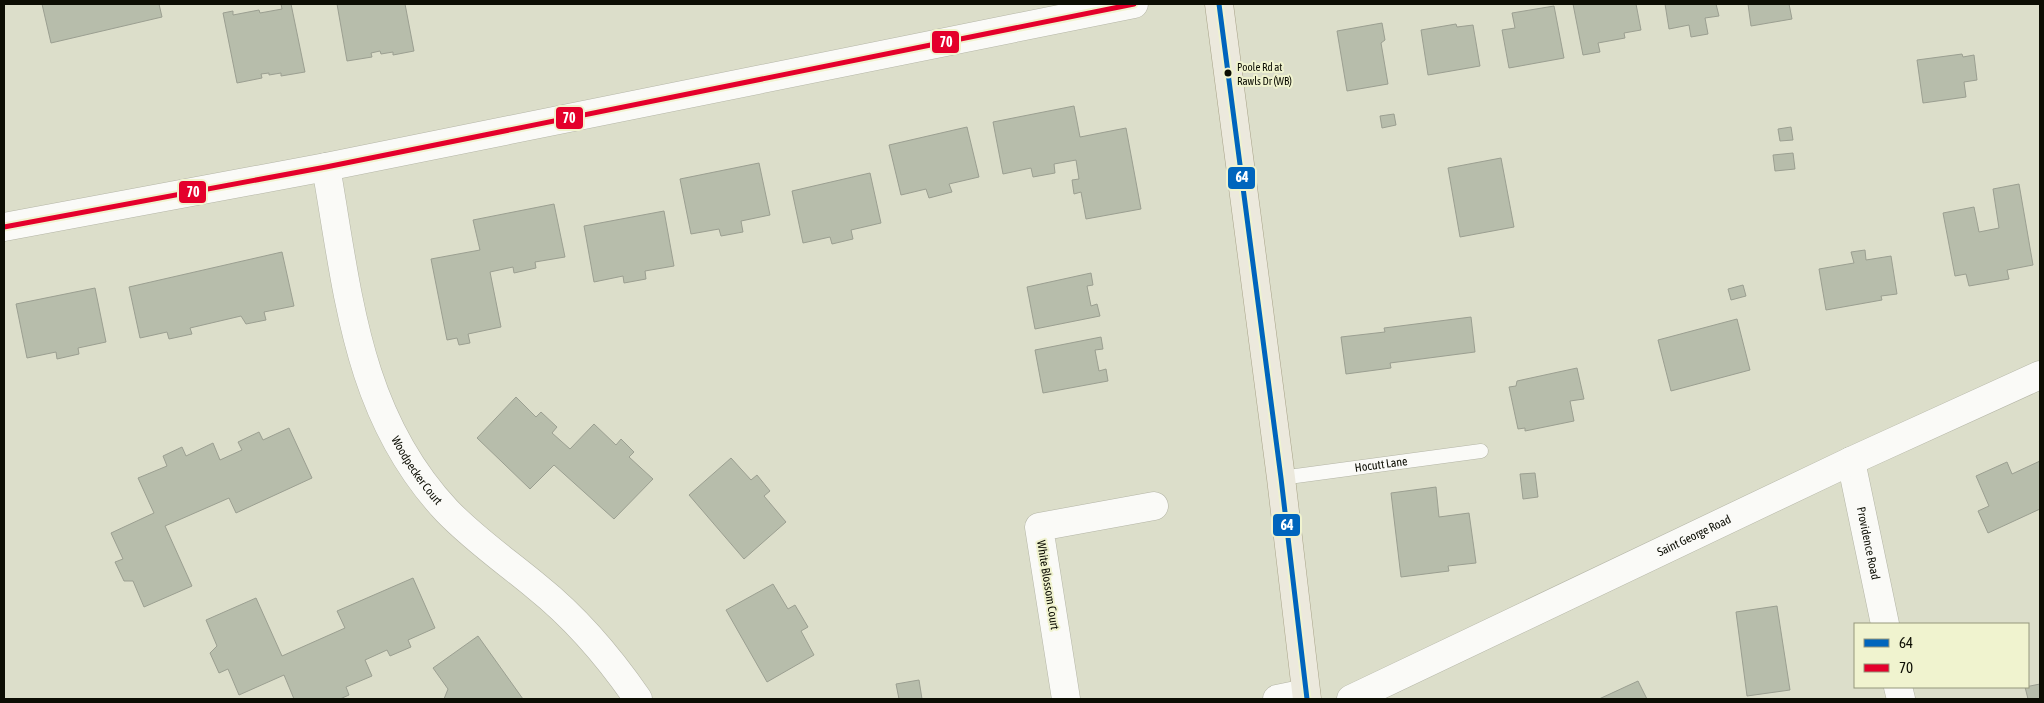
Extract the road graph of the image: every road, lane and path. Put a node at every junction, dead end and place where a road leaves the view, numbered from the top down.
1 (1134, 4) edge
2 (1219, 4) edge
3 (326, 167) junction
4 (4, 227) edge
5 (2040, 376) edge
6 (1481, 452) dead end
7 (1851, 462) junction
8 (1281, 478) junction
9 (1154, 506) dead end
10 (1885, 623) edge
11 (1307, 696) edge
12 (638, 699) edge
13 (1066, 699) edge
14 (1277, 699) edge
15 (1351, 699) edge

1 - 3 street
2 - 8 main road
3 - 4 street
3 - 12 street, Woodpecker Court
5 - 7 street, Saint George Road
6 - 8 lane, Hocutt Lane
7 - 10 street, Providence Road
7 - 15 street, Saint George Road
8 - 11 main road
9 - 13 street, White Blossom Court
11 - 14 street

